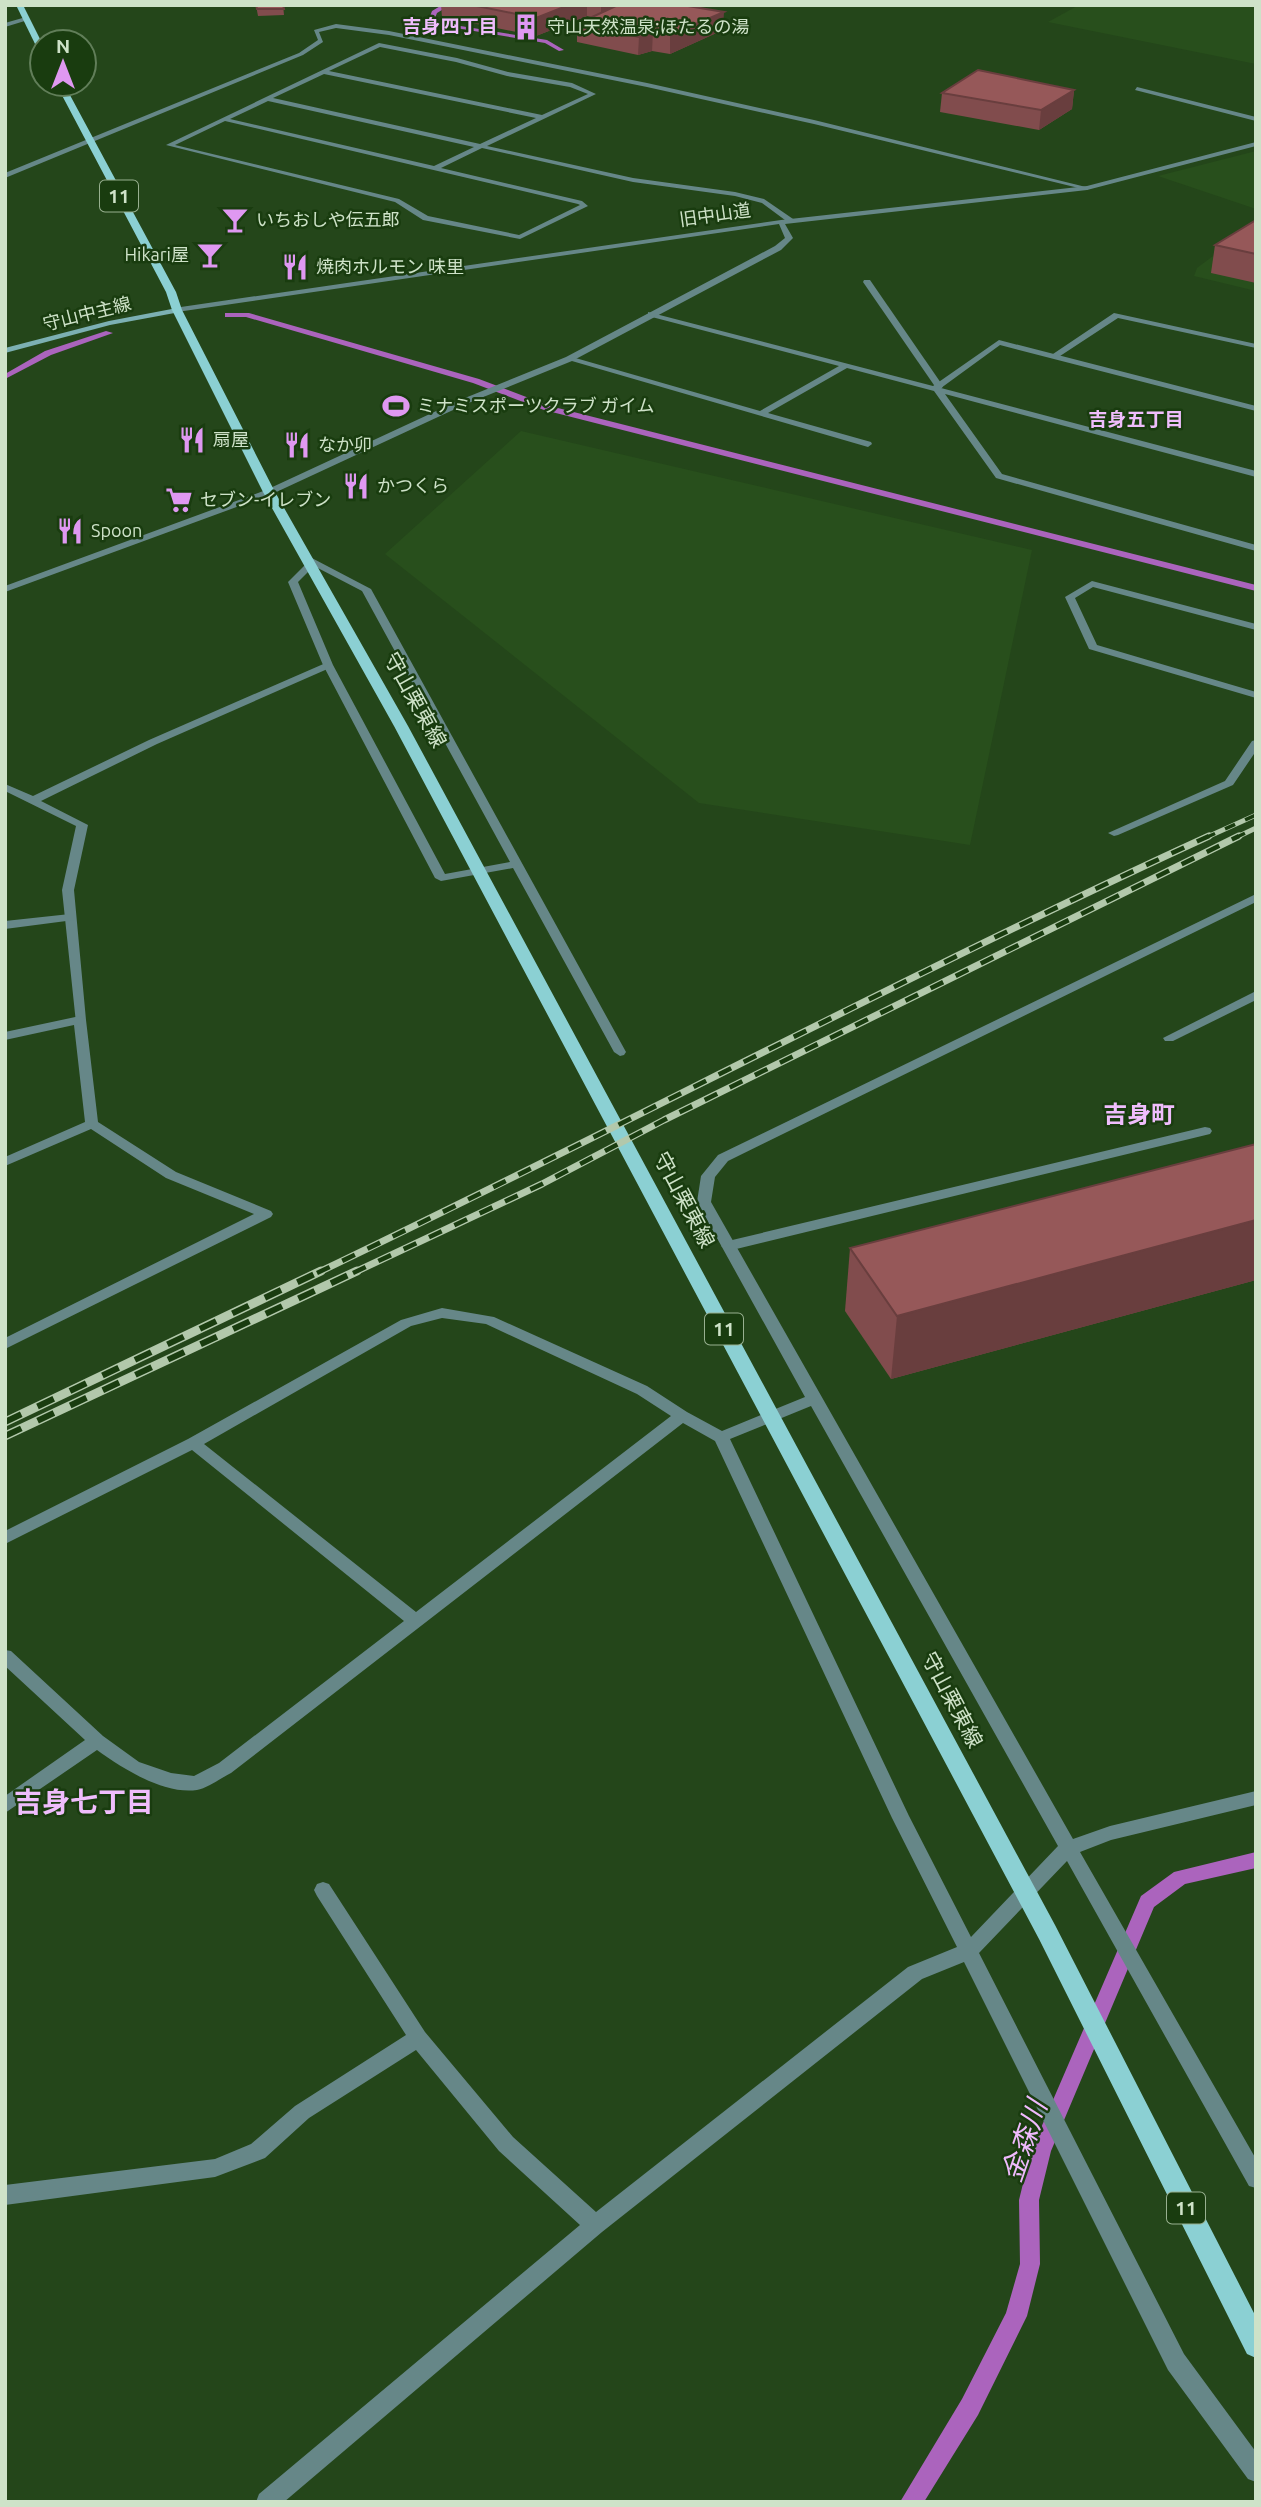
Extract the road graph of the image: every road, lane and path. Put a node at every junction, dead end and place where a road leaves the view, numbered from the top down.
1 (19, 5) edge
2 (26, 19) junction
3 (5, 25) edge
4 (31, 28) edge
5 (324, 72) junction
6 (1137, 89) dead end
7 (67, 98) edge
8 (267, 99) junction
9 (542, 117) junction
10 (224, 119) junction
11 (1256, 119) edge
12 (91, 143) junction
13 (1256, 144) edge
14 (483, 146) junction
15 (435, 168) junction
16 (5, 177) edge
17 (1087, 188) junction
18 (792, 221) junction
19 (781, 222) junction
20 (867, 282) dead end
21 (177, 310) junction
22 (650, 314) junction
23 (1256, 346) edge
24 (5, 351) edge
25 (1054, 356) junction
26 (569, 359) junction
27 (847, 365) junction
28 (938, 387) junction
29 (1256, 409) edge
30 (760, 414) junction
31 (868, 444) dead end
32 (1256, 474) edge
33 (269, 492) junction
34 (1256, 548) edge
35 (308, 561) junction
36 (5, 589) edge
37 (1256, 628) edge
38 (328, 665) junction
39 (1256, 695) edge
40 (1256, 743) edge
41 (5, 787) edge
42 (34, 800) junction
43 (1114, 833) dead end
44 (517, 864) junction
45 (1256, 897) edge
46 (70, 918) junction
47 (5, 925) edge
48 (1256, 995) edge
49 (80, 1020) junction
50 (5, 1036) edge
51 (1169, 1038) dead end
52 (620, 1052) dead end
53 (92, 1124) junction
54 (1205, 1132) dead end
55 (5, 1162) edge
56 (728, 1246) junction
57 (5, 1344) edge
58 (814, 1399) junction
59 (682, 1416) junction
60 (721, 1437) junction
61 (192, 1443) junction
62 (5, 1538) edge
63 (416, 1620) junction
64 (5, 1656) edge
65 (97, 1741) junction
66 (1256, 1798) edge
67 (5, 1806) edge
68 (1067, 1849) junction
69 (323, 1890) dead end
70 (969, 1951) junction
71 (418, 2038) junction
72 (1256, 2179) edge
73 (5, 2195) edge
74 (595, 2225) junction
75 (1256, 2345) edge
76 (1256, 2471) edge
77 (267, 2502) edge

1 - 2 main road
2 - 3 street
2 - 4 main road
5 - 8 street
5 - 9 street
5 - 9 street
6 - 11 street
7 - 12 main road, 守山栗東線 / 11
8 - 10 street
8 - 14 street
9 - 14 street
10 - 15 street
10 - 15 street
12 - 16 street
12 - 17 street
12 - 21 main road, 守山栗東線 / 11
13 - 17 street, 旧中山道
14 - 15 street
14 - 18 street
17 - 18 street, 旧中山道
18 - 19 street, 旧中山道
19 - 21 street, 旧中山道
19 - 22 street
20 - 28 street
21 - 24 main road, 守山中主線
21 - 33 main road, 守山栗東線 / 11
22 - 26 street
22 - 27 street
23 - 25 street
25 - 28 street
25 - 29 street
26 - 30 street
26 - 33 street
27 - 28 street
27 - 30 street
28 - 32 street
28 - 34 street
30 - 31 street
33 - 35 main road, 守山栗東線 / 11
33 - 36 street
35 - 38 street
35 - 44 street
35 - 75 main road, 守山栗東線 / 11
37 - 39 street
38 - 42 street
38 - 44 street
40 - 43 street
41 - 42 street
42 - 46 street
44 - 52 street
45 - 56 street
46 - 47 street
46 - 49 street
48 - 51 street
49 - 50 street
49 - 53 street
53 - 55 street
53 - 57 street
54 - 56 street
56 - 58 street
58 - 60 street
58 - 68 street
59 - 60 street
59 - 61 street
59 - 63 street
60 - 70 street
61 - 62 street
61 - 63 street
63 - 65 street
64 - 65 street
65 - 67 street
66 - 68 street
68 - 70 street
68 - 72 street
69 - 71 street
70 - 74 street
70 - 76 street
71 - 73 street
71 - 74 street
74 - 77 street

